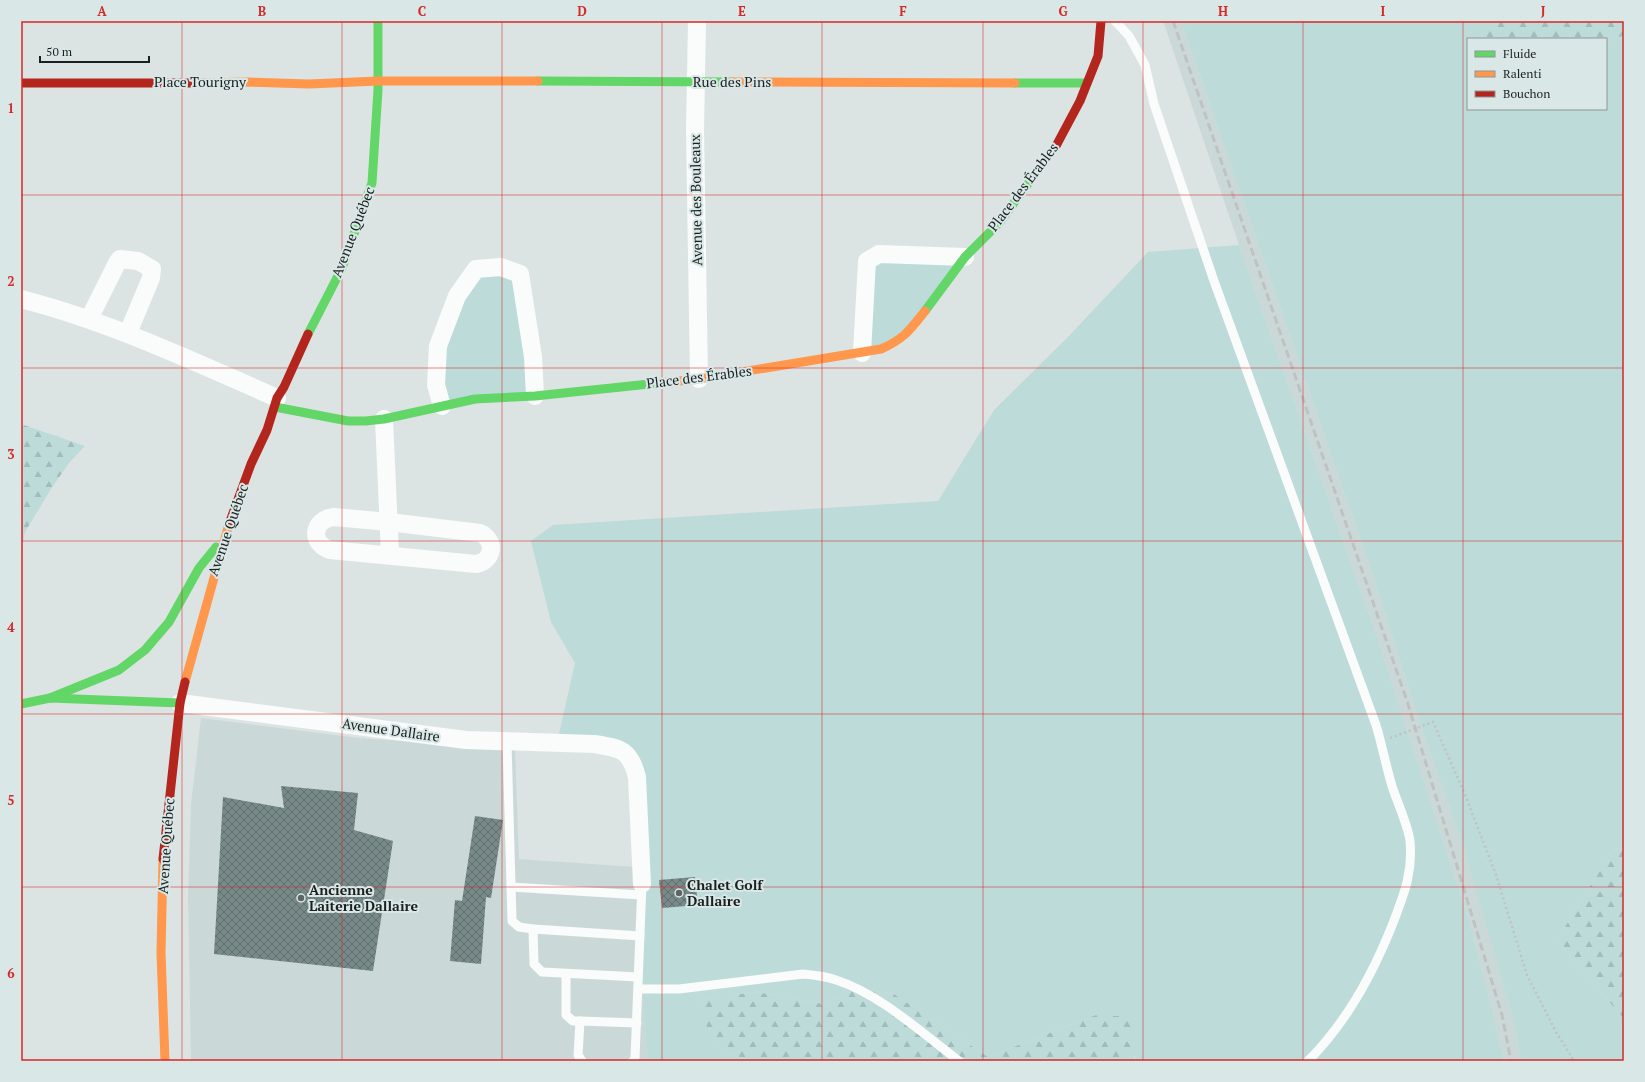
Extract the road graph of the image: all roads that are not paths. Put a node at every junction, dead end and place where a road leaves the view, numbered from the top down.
1 (378, 21) edge
2 (697, 21) edge
3 (1101, 21) edge
4 (1116, 21) edge
5 (378, 81) junction
6 (696, 82) junction
7 (21, 83) edge
8 (1087, 83) junction
9 (965, 258) junction
10 (21, 299) edge
11 (89, 319) junction
12 (128, 333) junction
13 (862, 353) junction
14 (699, 379) junction
15 (535, 396) junction
16 (276, 403) junction
17 (442, 406) junction
18 (384, 419) junction
19 (389, 522) junction
20 (224, 536) junction
21 (390, 555) junction
22 (50, 698) junction
23 (180, 702) junction
24 (21, 704) edge
25 (507, 742) junction
26 (511, 887) junction
27 (641, 890) junction
28 (533, 929) junction
29 (640, 936) junction
30 (566, 974) junction
31 (638, 977) junction
32 (638, 989) junction
33 (580, 1021) junction
34 (637, 1023) junction
35 (165, 1061) edge
36 (582, 1061) edge
37 (633, 1061) edge
38 (959, 1061) edge
39 (1308, 1061) edge

1 - 5 street, Avenue Québec
2 - 6 street, Avenue des Bouleaux
3 - 8 street, Place des Érables
4 - 39 lane
5 - 6 street, Rue des Pins
5 - 7 street, Place Tourigny
5 - 16 street, Avenue Québec
6 - 8 street, Rue des Pins
6 - 14 street, Avenue des Bouleaux
8 - 9 street, Place des Érables
9 - 13 street, Place des Érables
9 - 13 street
10 - 11 street
11 - 12 street
11 - 12 street
12 - 16 street
13 - 14 street, Place des Érables
14 - 15 street, Place des Érables
15 - 17 street, Place des Érables
15 - 17 street
16 - 18 street, Place des Érables
16 - 20 street, Avenue Québec
17 - 18 street, Place des Érables
18 - 19 street
19 - 21 street
19 - 21 street
19 - 21 street
20 - 22 street
20 - 23 street, Avenue Québec
22 - 23 street, Avenue Dallaire
22 - 24 street, Avenue Dallaire
23 - 25 street, Avenue Dallaire
23 - 35 street, Avenue Québec
25 - 26 lane
25 - 27 street, Avenue Dallaire
26 - 27 lane
26 - 28 lane
27 - 29 lane
28 - 29 lane
28 - 30 lane
29 - 31 lane
30 - 31 lane
30 - 33 lane
31 - 32 lane
32 - 34 lane
32 - 38 lane
33 - 34 lane
33 - 36 lane
34 - 37 lane

